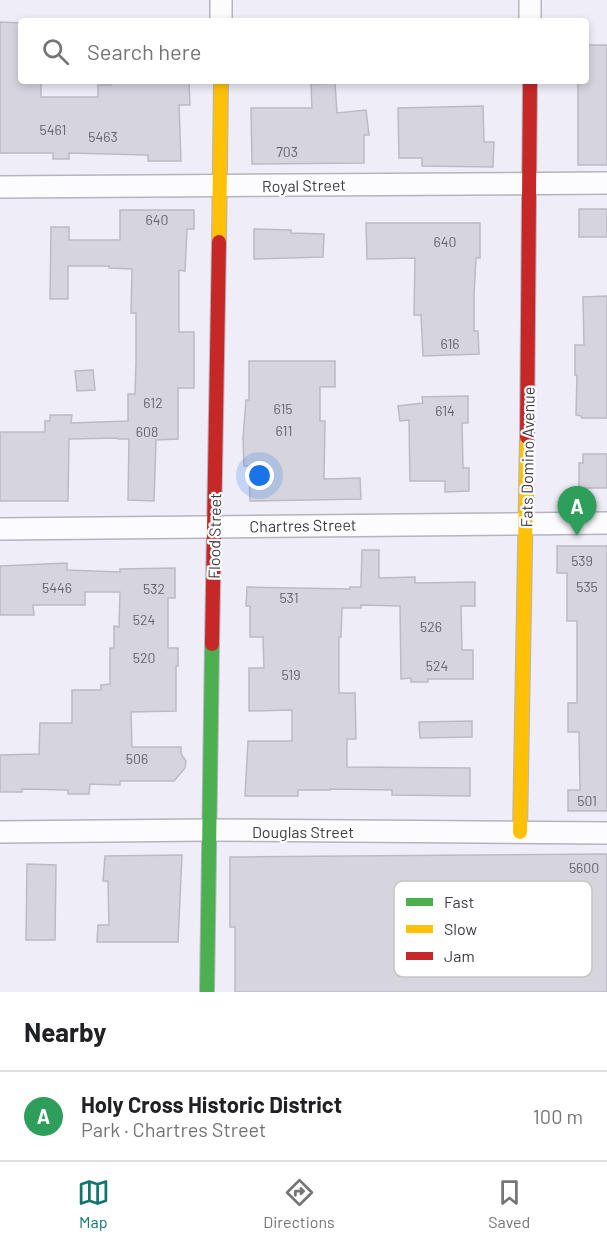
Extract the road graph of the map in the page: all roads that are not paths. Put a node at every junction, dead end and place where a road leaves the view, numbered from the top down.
1 (221, 0) edge
2 (530, 0) edge
3 (221, 18) edge
4 (530, 18) edge
5 (221, 84) edge
6 (530, 84) edge
7 (530, 182) junction
8 (607, 183) edge
9 (221, 186) junction
10 (0, 187) edge
11 (526, 523) junction
12 (607, 523) edge
13 (214, 526) junction
14 (0, 529) edge
15 (209, 830) junction
16 (0, 831) edge
17 (520, 832) junction
18 (607, 832) edge
19 (207, 992) edge

1 - 3 street
2 - 4 street
5 - 9 street, Flood Street
6 - 7 street, Fats Domino Avenue
7 - 8 street, Royal Street
7 - 9 street, Royal Street
7 - 11 street, Fats Domino Avenue
9 - 10 street, Royal Street
9 - 13 street, Flood Street
11 - 12 street, Chartres Street
11 - 13 street, Chartres Street
11 - 17 street, Fats Domino Avenue
13 - 14 street, Chartres Street
13 - 15 street, Flood Street
15 - 16 street, Douglas Street
15 - 17 street, Douglas Street
15 - 19 street, Flood Street
17 - 18 street, Douglas Street

